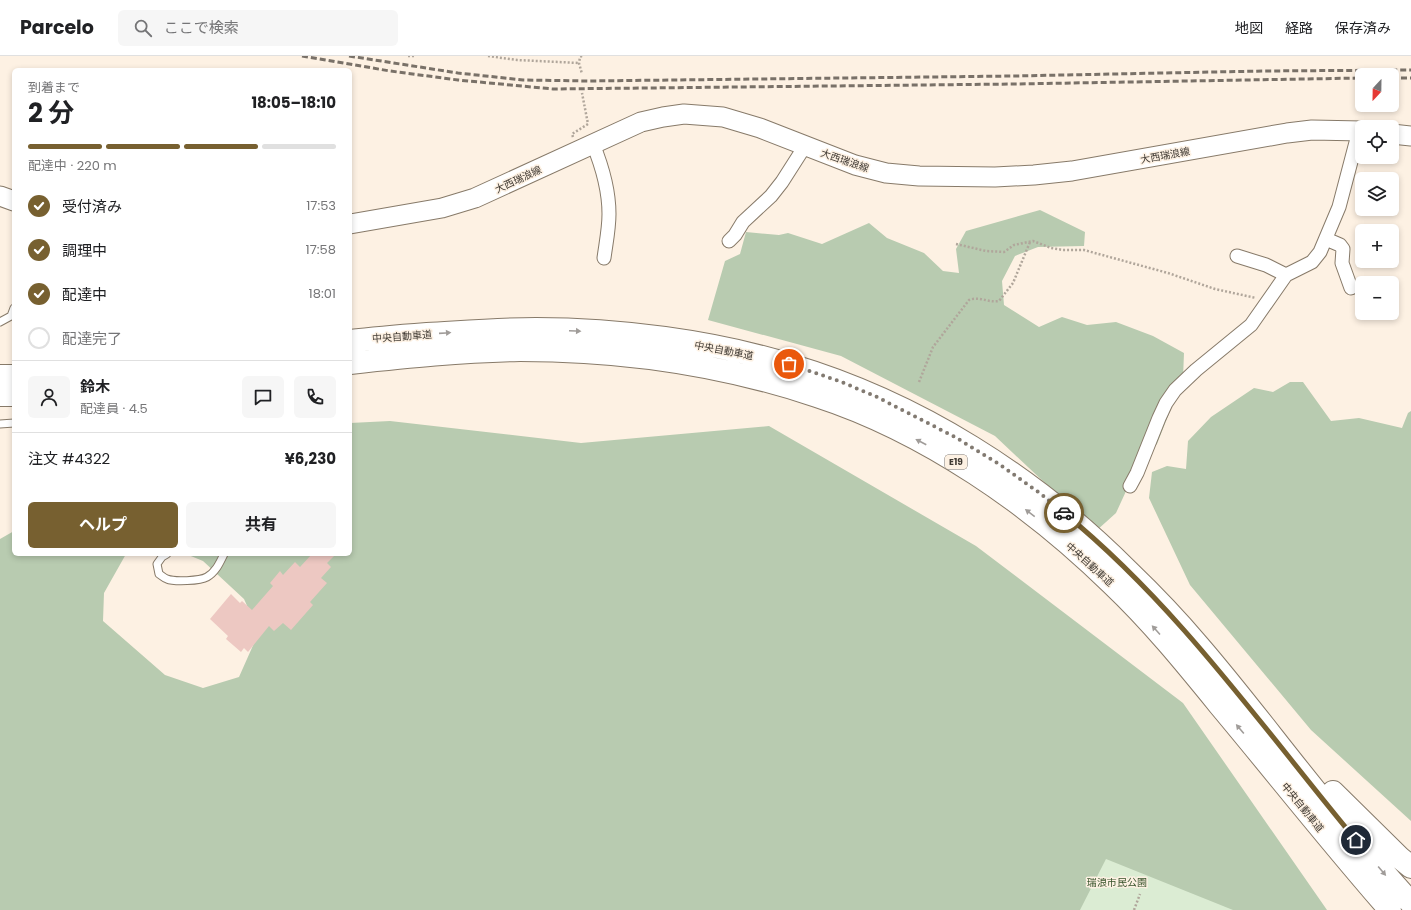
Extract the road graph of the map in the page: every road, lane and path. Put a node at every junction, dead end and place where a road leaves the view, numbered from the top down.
1 (408, 56) edge
2 (415, 56) edge
3 (488, 56) edge
4 (582, 56) edge
5 (579, 63) junction
6 (582, 74) dead end
7 (582, 93) dead end
8 (1355, 131) edge
9 (1399, 135) edge
10 (1411, 136) edge
11 (805, 146) junction
12 (585, 148) junction
13 (1355, 152) edge
14 (0, 196) edge
15 (12, 199) edge
16 (352, 224) edge
17 (1326, 239) junction
18 (729, 241) dead end
19 (1030, 242) junction
20 (956, 244) dead end
21 (1237, 256) dead end
22 (604, 258) dead end
23 (1286, 275) junction
24 (1351, 288) dead end
25 (1267, 301) junction
26 (12, 313) edge
27 (0, 322) edge
28 (352, 341) edge
29 (352, 363) edge
30 (0, 376) edge
31 (12, 376) edge
32 (919, 382) dead end
33 (12, 394) edge
34 (0, 395) edge
35 (12, 423) edge
36 (0, 424) edge
37 (1130, 486) dead end
38 (164, 556) edge
39 (223, 556) edge
40 (1197, 644) junction
41 (1256, 748) junction
42 (1411, 867) edge
43 (1140, 894) dead end
44 (1411, 903) edge
45 (1134, 910) edge
46 (1376, 910) edge
47 (1390, 910) edge

1 - 2 path
3 - 5 path
4 - 5 path
5 - 6 path
7 - 12 path
8 - 11 main road, 大西瑞浪線
9 - 10 main road
11 - 12 main road, 大西瑞浪線
11 - 18 street
12 - 16 main road, 大西瑞浪線
12 - 22 street
13 - 17 street
14 - 15 main road
17 - 23 street
17 - 24 street
19 - 20 path
19 - 25 path
19 - 32 path
21 - 23 street
23 - 25 street
25 - 37 street
26 - 27 lane
28 -> 40 highway, 中央自動車道 / E19
41 -> 29 highway, 中央自動車道 / E19
30 - 31 highway
33 - 34 highway
35 - 36 lane
38 - 39 lane
40 - 42 highway
40 -> 44 highway, 中央自動車道 / E19
41 - 46 highway
41 - 47 highway, 中央自動車道 / E19
43 - 45 path

